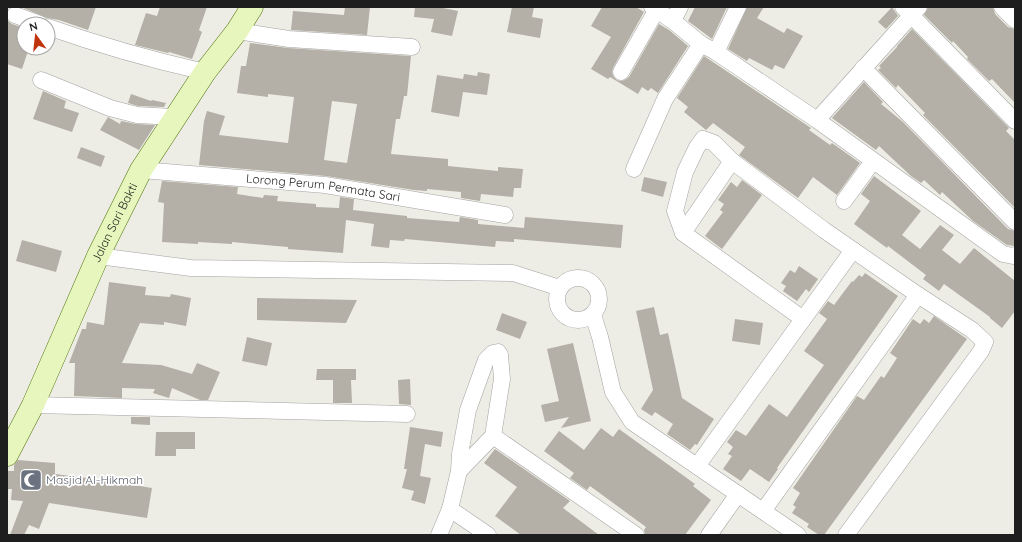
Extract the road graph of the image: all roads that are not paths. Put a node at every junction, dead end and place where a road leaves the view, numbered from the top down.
1 (252, 7) edge
2 (680, 7) edge
3 (738, 7) edge
4 (1002, 7) edge
5 (654, 9) edge
6 (911, 10) edge
7 (1015, 20) edge
8 (673, 22) junction
9 (56, 30) edge
10 (237, 30) junction
11 (701, 44) junction
12 (412, 47) dead end
13 (716, 52) junction
14 (863, 68) junction
15 (205, 72) junction
16 (621, 72) dead end
17 (41, 80) dead end
18 (174, 117) junction
19 (817, 120) junction
20 (1015, 121) edge
21 (732, 160) junction
22 (873, 161) junction
23 (141, 170) junction
24 (634, 170) dead end
25 (844, 201) dead end
26 (504, 215) dead end
27 (1015, 222) edge
28 (683, 233) junction
29 (853, 250) junction
30 (1015, 255) edge
31 (98, 256) junction
32 (560, 288) junction
33 (918, 295) junction
34 (593, 315) junction
35 (803, 319) junction
36 (33, 405) junction
37 (407, 414) dead end
38 (493, 436) junction
39 (7, 455) edge
40 (697, 466) junction
41 (459, 471) junction
42 (738, 494) junction
43 (450, 509) junction
44 (763, 511) junction
45 (439, 535) edge
46 (488, 535) edge
47 (636, 535) edge
48 (709, 535) edge
49 (798, 535) edge
50 (846, 535) edge

1 - 10 main road, Jalan Sari Bakti
2 - 8 street
3 - 13 street
4 - 7 street
5 - 8 street
5 - 16 street
6 - 14 street
6 - 20 street
8 - 11 street
9 - 15 street
10 - 12 street
10 - 15 main road, Jalan Sari Bakti
11 - 13 street
11 - 24 street
13 - 19 street
14 - 19 street
14 - 27 street
15 - 18 main road, Jalan Sari Bakti
17 - 18 street
18 - 23 main road, Jalan Sari Bakti
19 - 22 street
21 - 28 street
21 - 28 street
21 - 29 street
22 - 25 street
22 - 30 street
23 - 26 street, Lorong Perum Permata Sari
23 - 31 main road, Jalan Sari Bakti
28 - 35 street
29 - 33 street
29 - 35 street
31 - 32 street
31 - 36 main road, Jalan Sari Bakti
32 - 34 street
32 - 34 street
33 - 44 street
33 - 50 street
34 - 40 street
35 - 40 street
36 - 37 street
36 - 39 main road, Jalan Sari Bakti
38 - 41 street
38 - 41 street
38 - 47 street
40 - 42 street
41 - 43 street
42 - 44 street
42 - 48 street
43 - 45 street
43 - 46 street
44 - 49 street

